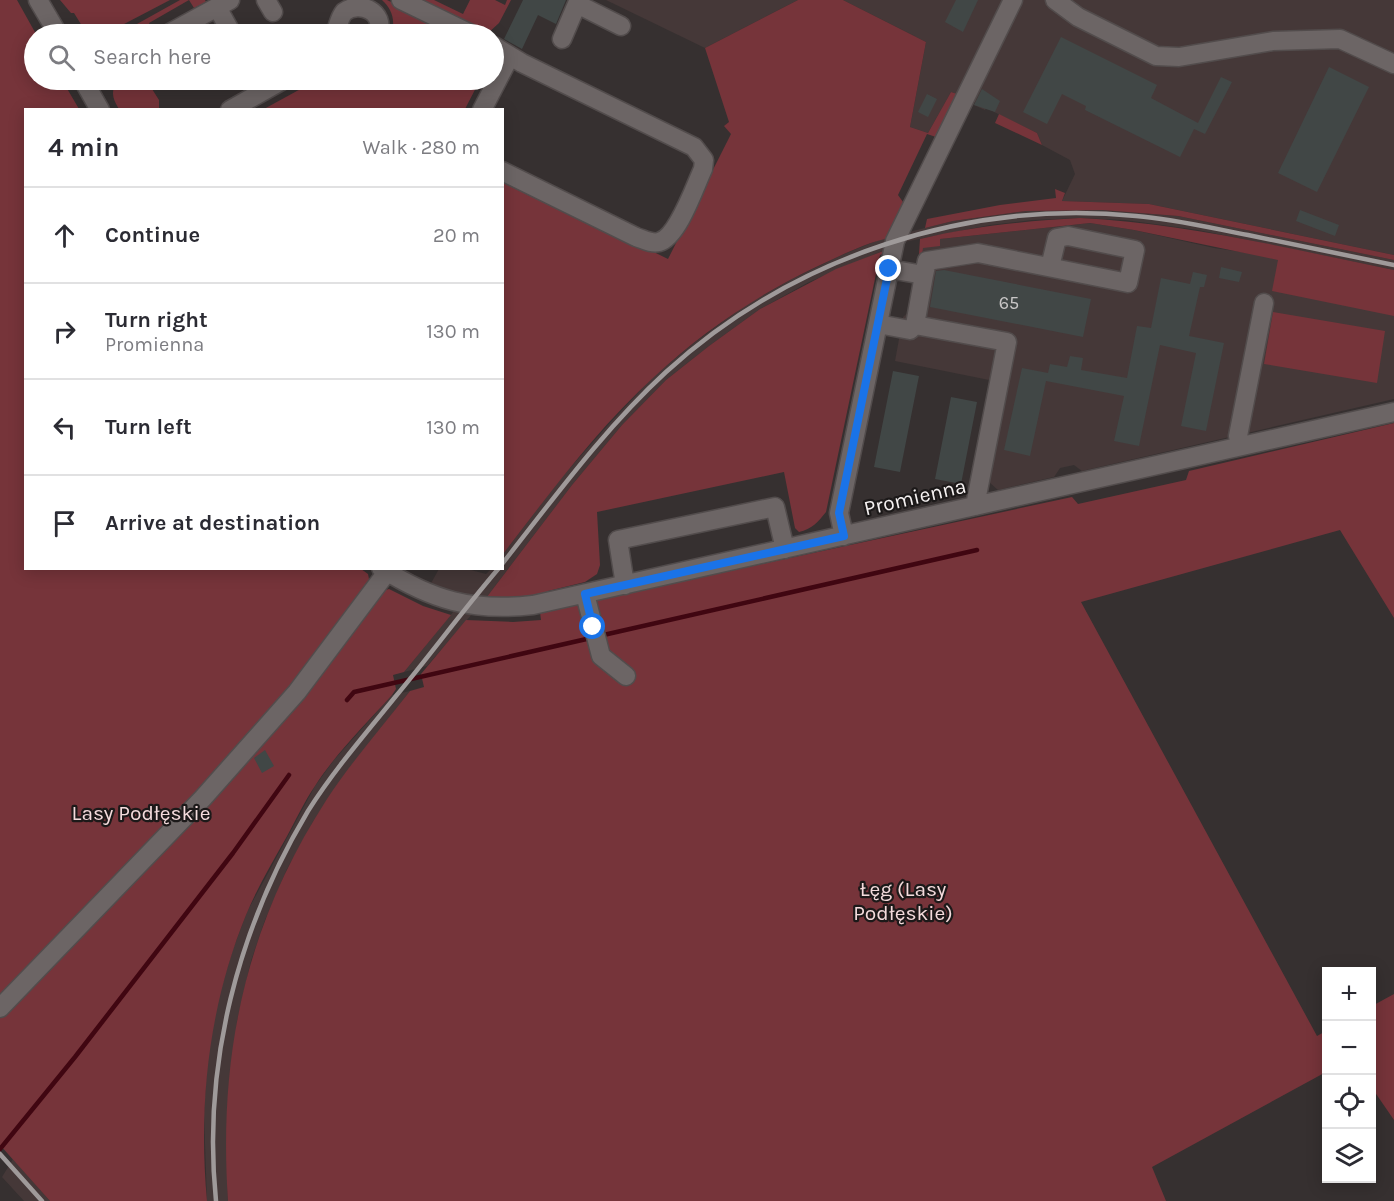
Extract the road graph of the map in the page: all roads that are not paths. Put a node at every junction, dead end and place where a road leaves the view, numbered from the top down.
1 (38, 0) edge
2 (401, 0) edge
3 (1013, 0) edge
4 (1054, 0) edge
5 (579, 2) edge
6 (223, 4) edge
7 (52, 24) edge
8 (186, 24) edge
9 (229, 24) edge
10 (340, 24) edge
11 (380, 24) edge
12 (450, 24) edge
13 (621, 26) dead end
14 (562, 39) dead end
15 (504, 52) edge
16 (510, 56) junction
17 (1394, 64) edge
18 (504, 68) edge
19 (90, 90) edge
20 (265, 90) edge
21 (492, 90) edge
22 (99, 108) edge
23 (234, 108) edge
24 (483, 108) edge
25 (504, 172) edge
26 (1050, 267) dead end
27 (889, 269) junction
28 (924, 275) junction
29 (1264, 303) dead end
30 (878, 324) junction
31 (915, 325) junction
32 (1394, 412) edge
33 (1240, 447) junction
34 (975, 506) junction
35 (844, 536) junction
36 (784, 549) junction
37 (384, 570) edge
38 (625, 585) junction
39 (585, 594) junction
40 (626, 675) dead end
41 (0, 1008) edge

1 - 7 street
2 - 12 street
3 - 27 street
4 - 17 street
5 - 13 street
5 - 14 street
6 - 8 street
6 - 9 street
10 - 11 street
15 - 16 street
16 - 18 street
16 - 25 street
19 - 22 street
20 - 23 street
21 - 24 street
26 - 28 street
27 - 28 street
27 - 30 street
28 - 31 street
29 - 33 street
30 - 31 street
30 - 35 street
31 - 34 street
32 - 33 street, Promienna
33 - 34 street, Promienna
34 - 35 street, Promienna
35 - 36 street, Promienna
36 - 38 street, Promienna
36 - 38 street
37 - 39 street, Promienna
37 - 41 street
38 - 39 street, Promienna
39 - 40 street

